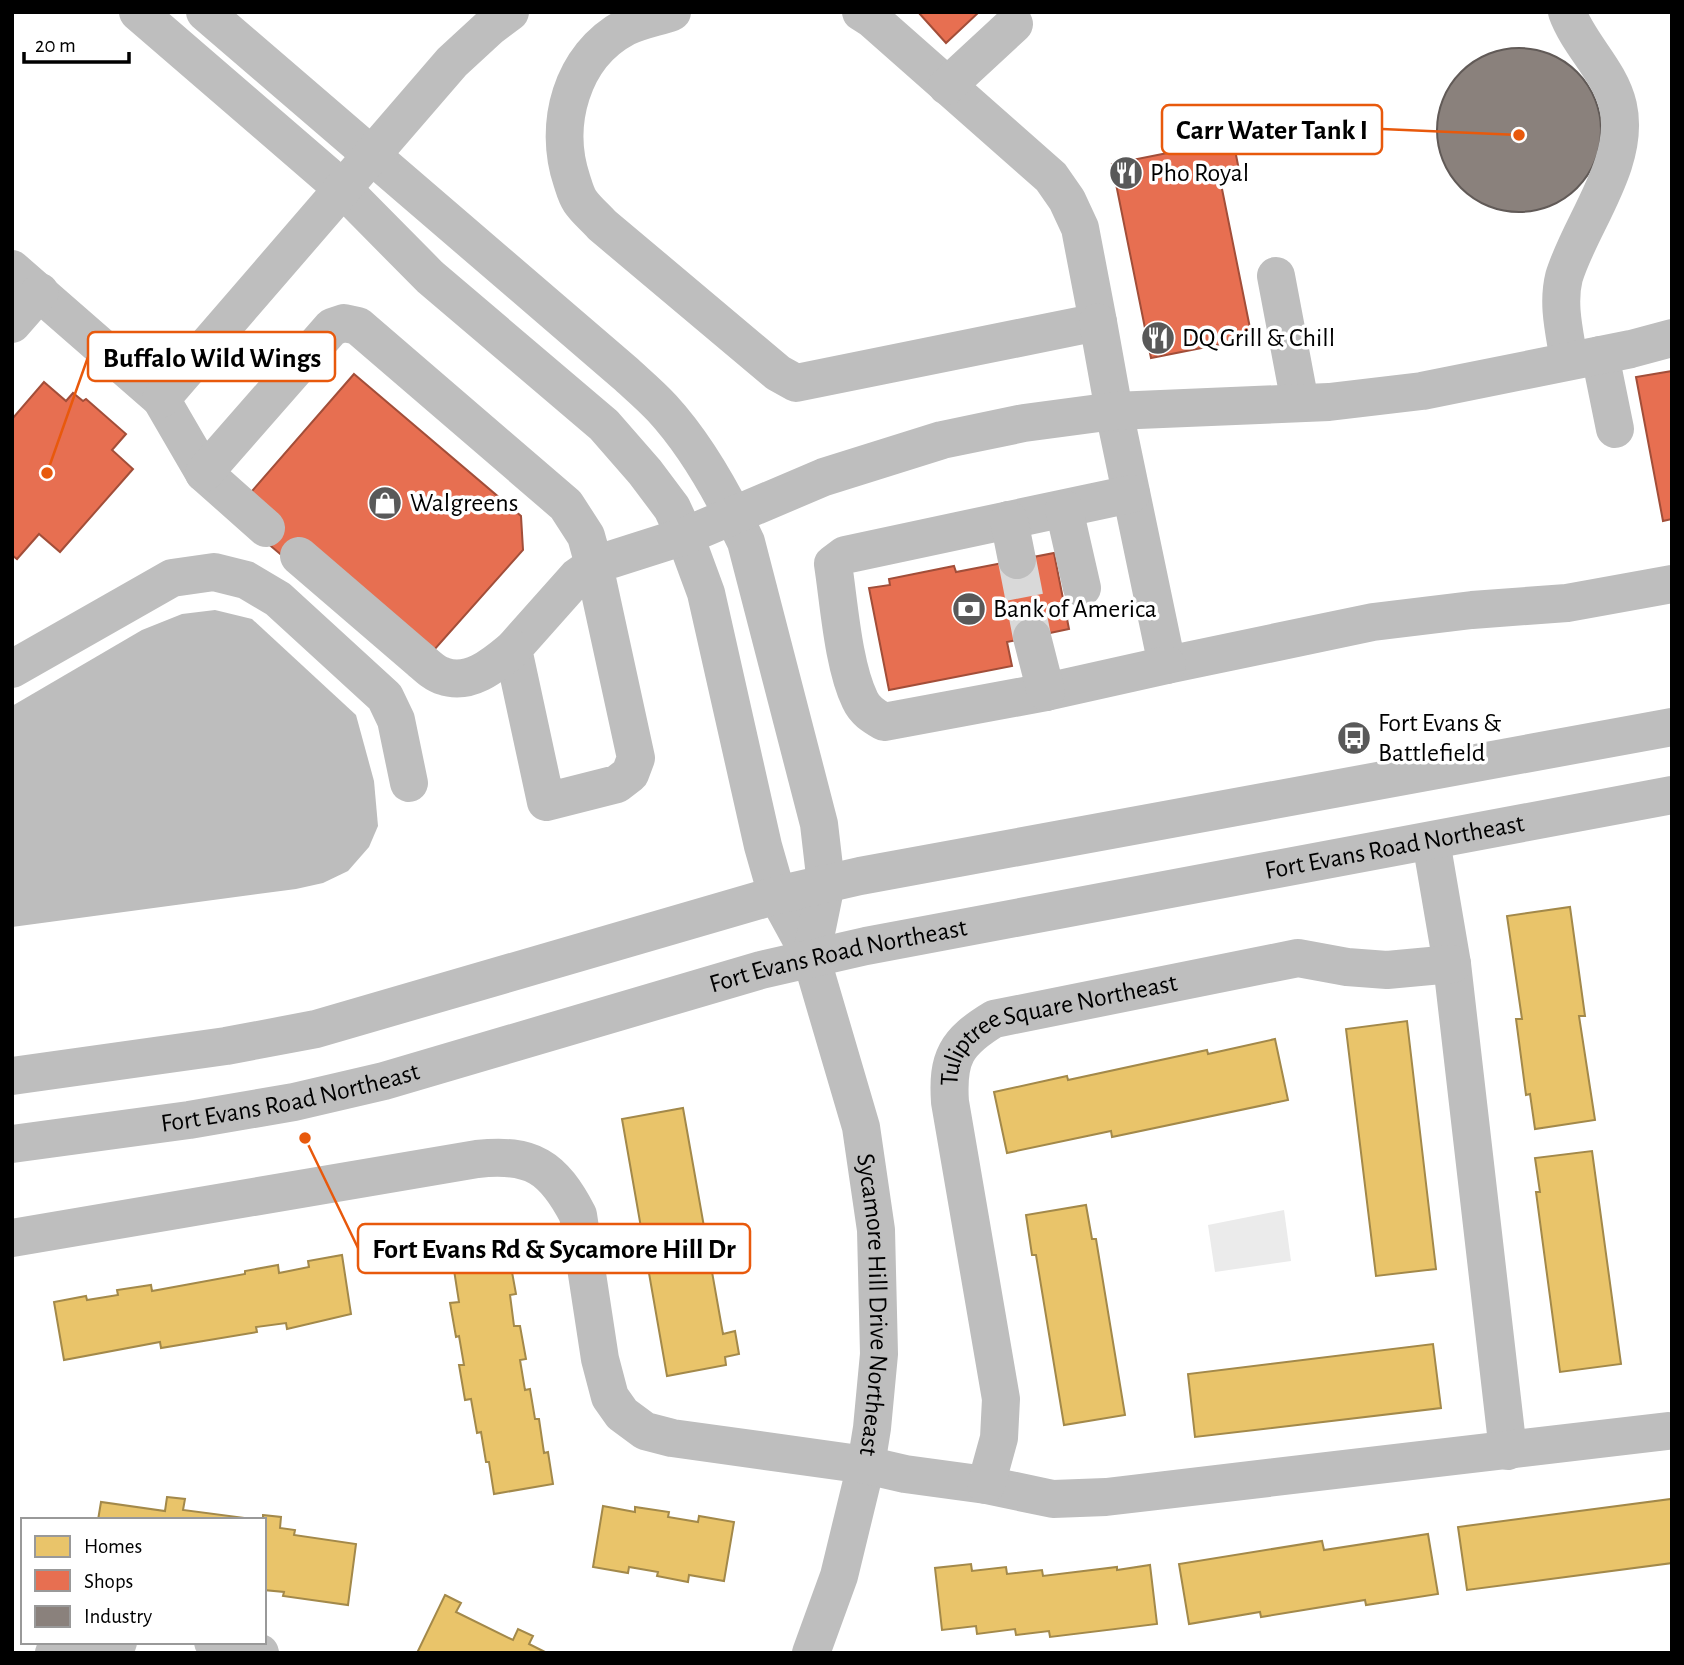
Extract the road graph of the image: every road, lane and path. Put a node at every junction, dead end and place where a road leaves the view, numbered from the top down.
1 (138, 12) edge
2 (205, 12) edge
3 (510, 12) edge
4 (672, 12) edge
5 (860, 12) edge
6 (1567, 12) edge
7 (1014, 24) dead end
8 (947, 86) junction
9 (372, 155) junction
10 (343, 190) junction
11 (1276, 276) dead end
12 (26, 281) edge
13 (1098, 322) junction
14 (12, 324) edge
15 (1672, 338) edge
16 (1585, 358) junction
17 (161, 400) junction
18 (1300, 403) junction
19 (1114, 411) junction
20 (1615, 429) dead end
21 (204, 473) junction
22 (1131, 494) junction
23 (1064, 509) junction
24 (733, 516) junction
25 (1009, 520) junction
26 (266, 528) dead end
27 (685, 536) junction
28 (299, 556) dead end
29 (1017, 560) tunnel mouth
30 (594, 565) junction
31 (1672, 584) edge
32 (1082, 588) dead end
33 (1032, 637) tunnel mouth
34 (513, 649) junction
35 (1167, 665) junction
36 (12, 669) edge
37 (1046, 692) junction
38 (1672, 727) edge
39 (409, 783) dead end
40 (1672, 795) edge
41 (1431, 841) junction
42 (826, 884) junction
43 (777, 895) junction
44 (811, 957) junction
45 (1452, 964) junction
46 (12, 1076) edge
47 (12, 1144) edge
48 (12, 1238) edge
49 (1668, 1431) dead end
50 (1508, 1451) junction
51 (866, 1465) junction
52 (986, 1485) junction
53 (106, 1644) edge
54 (222, 1644) edge
55 (54, 1653) edge
56 (260, 1653) edge
57 (811, 1653) edge

1 - 10 street, Sycamore Hill Drive Northeast
2 - 9 street
3 - 9 street
4 - 13 street
5 - 8 street
6 - 16 street
7 - 8 street
8 - 13 street
9 - 10 street
9 - 24 street
10 - 17 street
10 - 27 street, Sycamore Hill Drive Northeast
11 - 18 street
12 - 14 street
12 - 17 street
13 - 19 street
15 - 16 street
16 - 18 street
16 - 20 street
17 - 21 street
18 - 19 street
19 - 22 street
19 - 24 street
21 - 26 street
21 - 30 street
22 - 23 street
22 - 35 street
23 - 25 street
23 - 32 street
24 - 27 street
24 - 42 street
25 - 29 street
25 - 37 street
27 - 30 street
27 - 43 street, Sycamore Hill Drive Northeast
28 - 34 street
30 - 34 street
30 - 34 street
31 - 35 street
33 - 37 street
35 - 37 street
36 - 39 street
38 - 42 street
40 - 41 street, Fort Evans Road Northeast
41 - 44 street, Fort Evans Road Northeast
41 - 45 street
42 - 43 street
42 - 44 street
43 - 44 street, Sycamore Hill Drive Northeast
43 - 46 street
44 - 47 street, Fort Evans Road Northeast
44 - 51 street, Sycamore Hill Drive Northeast
45 - 50 street
45 - 52 street, Tuliptree Square Northeast
48 - 51 street
49 - 50 street
50 - 52 street
51 - 52 street
51 - 57 street, Sycamore Hill Drive Northeast
53 - 55 street
54 - 56 street

